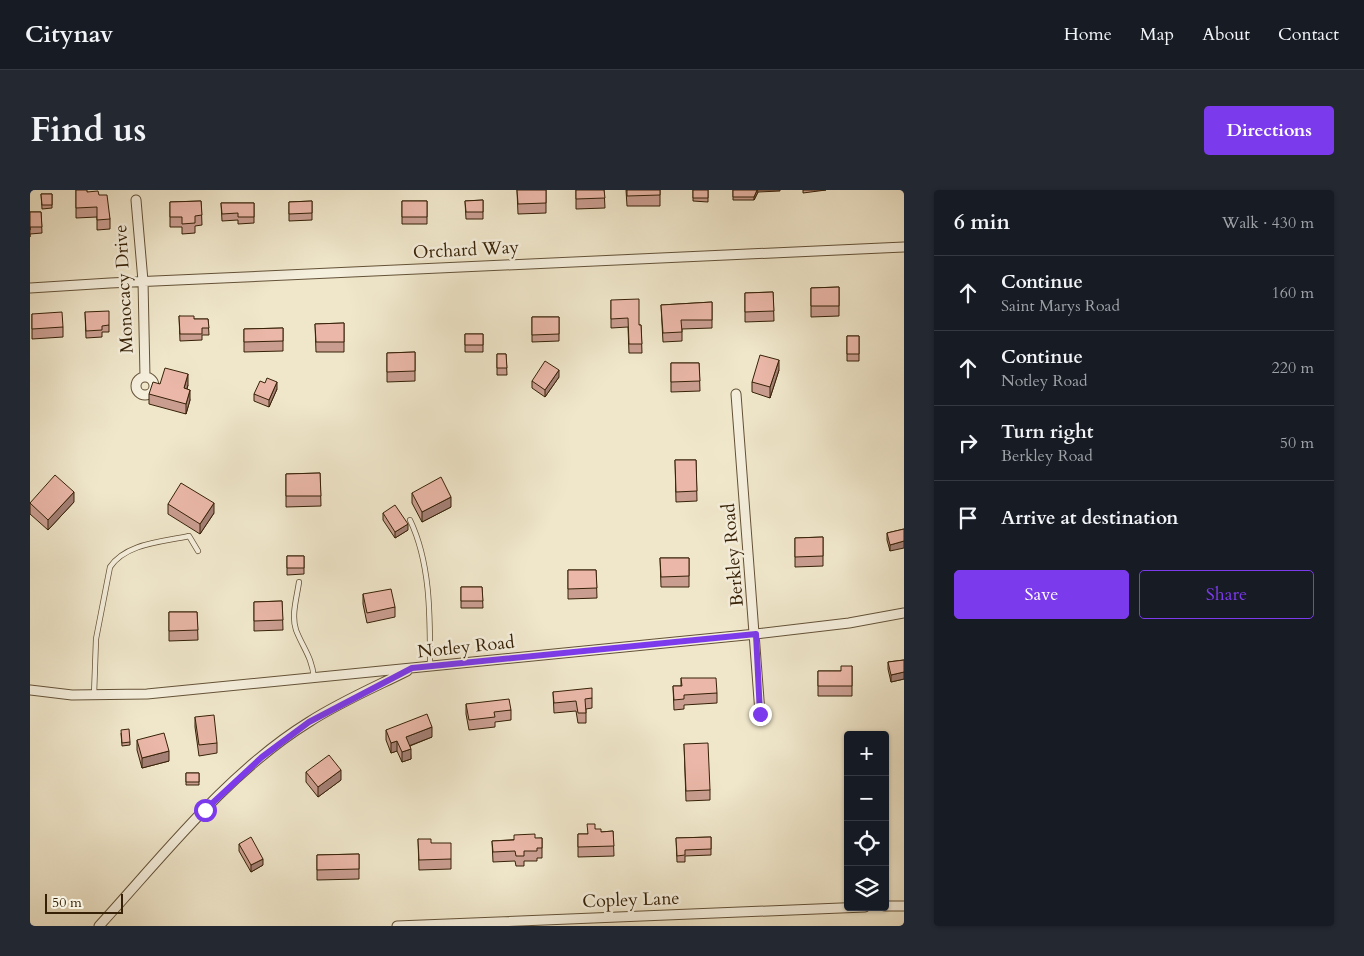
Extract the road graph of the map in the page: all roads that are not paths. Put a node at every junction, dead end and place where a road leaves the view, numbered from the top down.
1 (136, 200) dead end
2 (904, 247) edge
3 (144, 281) junction
4 (30, 288) edge
5 (144, 377) dead end
6 (736, 394) dead end
7 (410, 520) dead end
8 (198, 550) dead end
9 (299, 582) dead end
10 (904, 613) edge
11 (756, 634) junction
12 (430, 667) junction
13 (412, 668) junction
14 (314, 678) junction
15 (30, 690) edge
16 (94, 695) junction
17 (760, 714) dead end
18 (889, 906) edge
19 (904, 906) edge
20 (844, 908) edge
21 (99, 926) edge
22 (397, 926) edge

1 - 3 street, Monocacy Drive
2 - 3 street, Orchard Way
3 - 4 street, Orchard Way
3 - 5 street, Monocacy Drive
6 - 11 street, Berkley Road
7 - 12 lane
8 - 16 lane
9 - 14 lane
10 - 11 street, Notley Road
11 - 12 street, Notley Road
11 - 17 street, Berkley Road
12 - 13 street, Notley Road
13 - 14 street, Notley Road
13 - 21 street
14 - 16 street, Notley Road
15 - 16 street, Notley Road
18 - 19 street
20 - 22 street, Copley Lane

